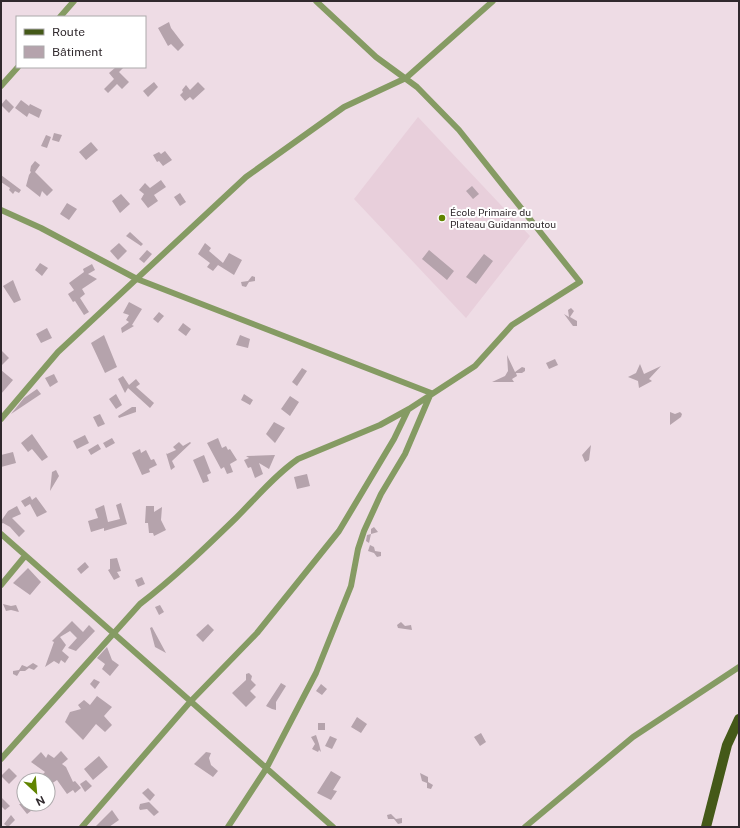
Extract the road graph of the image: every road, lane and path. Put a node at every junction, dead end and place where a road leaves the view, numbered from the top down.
1 (74, 1) edge
2 (316, 1) edge
3 (493, 1) edge
4 (61, 16) edge
5 (17, 68) edge
6 (406, 78) junction
7 (1, 86) edge
8 (1, 210) edge
9 (137, 279) junction
10 (431, 393) junction
11 (409, 409) junction
12 (1, 418) edge
13 (1, 534) edge
14 (25, 556) junction
15 (1, 585) edge
16 (113, 633) junction
17 (739, 667) edge
18 (190, 702) junction
19 (739, 719) edge
20 (1, 758) edge
21 (266, 769) junction
22 (82, 827) edge
23 (228, 827) edge
24 (333, 827) edge
25 (525, 827) edge
26 (706, 827) edge

1 - 4 street
2 - 6 street
3 - 6 street
5 - 7 street
6 - 9 street
6 - 10 street
8 - 9 street
9 - 10 street
9 - 12 street
10 - 11 street
10 - 21 street
11 - 16 street
11 - 18 street
13 - 14 street
14 - 15 street
14 - 16 street
16 - 18 street
16 - 20 street
17 - 25 street
18 - 21 street
18 - 22 street
19 - 26 main road
21 - 23 street
21 - 24 street

